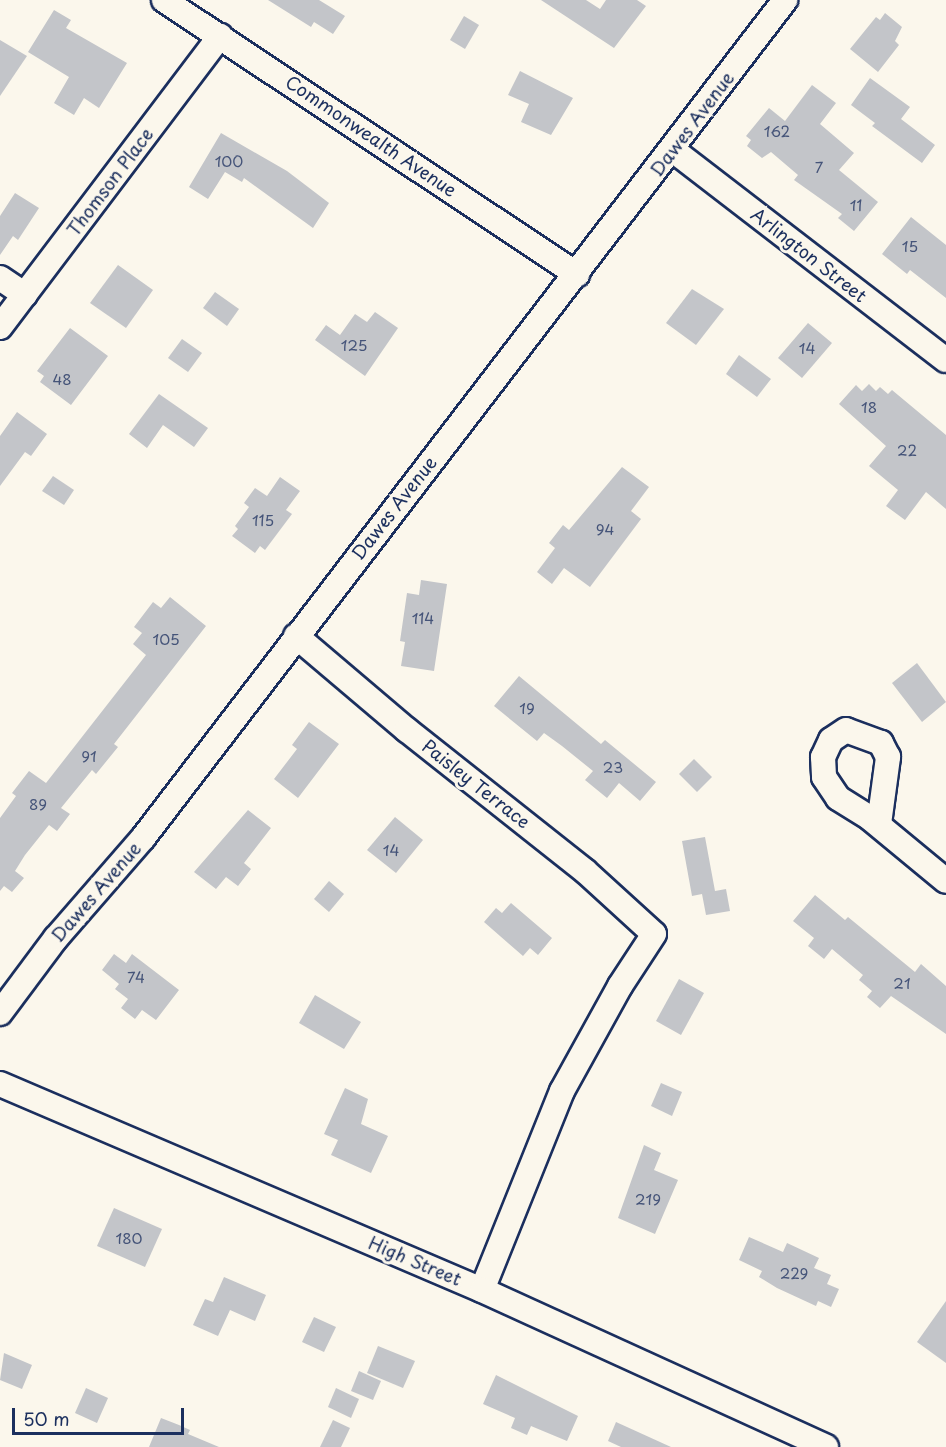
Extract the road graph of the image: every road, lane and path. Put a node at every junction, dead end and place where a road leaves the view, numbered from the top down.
1 (164, 0) edge
2 (785, 0) edge
3 (220, 36) junction
4 (673, 150) junction
5 (577, 274) junction
6 (0, 278) edge
7 (25, 295) junction
8 (0, 327) edge
9 (946, 360) edge
10 (296, 636) junction
11 (879, 825) dead end
12 (946, 881) edge
13 (0, 1013) edge
14 (0, 1084) edge
15 (482, 1290) junction
16 (826, 1447) edge

1 - 3 street, Commonwealth Avenue
2 - 4 street, Dawes Avenue
3 - 5 street, Commonwealth Avenue
3 - 7 street, Thomson Place
4 - 5 street, Dawes Avenue
4 - 9 street, Arlington Street
5 - 10 street, Dawes Avenue
6 - 7 street
7 - 8 street, Thomson Place
10 - 13 street, Dawes Avenue
10 - 15 street, Paisley Terrace
11 - 12 street
14 - 15 street, High Street
15 - 16 street, High Street

